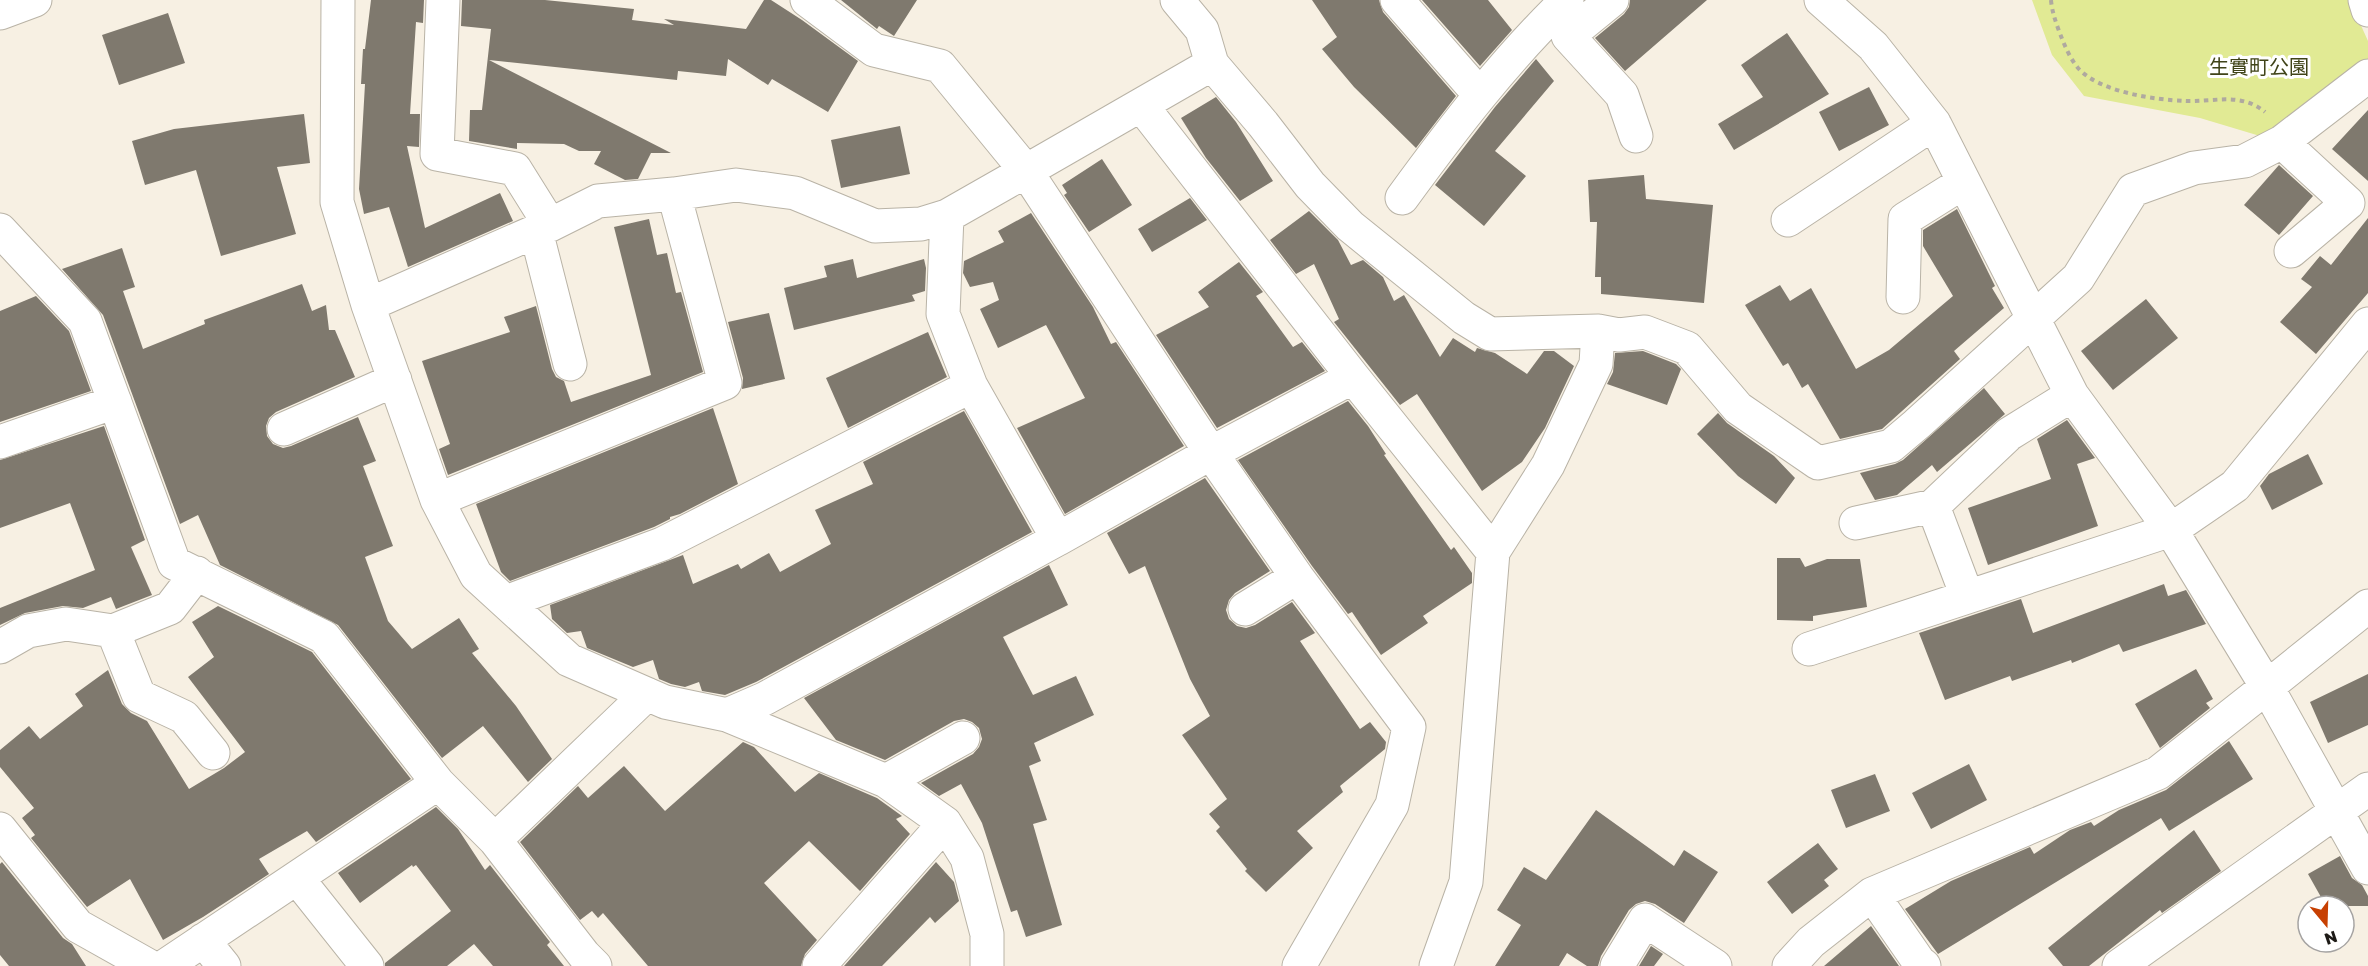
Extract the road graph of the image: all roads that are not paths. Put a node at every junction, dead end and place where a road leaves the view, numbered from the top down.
1 (35, 0) edge
2 (338, 0) edge
3 (443, 0) edge
4 (807, 0) edge
5 (1177, 0) edge
6 (1397, 0) edge
7 (1567, 0) edge
8 (1612, 0) edge
9 (1821, 0) edge
10 (2366, 0) edge
11 (2368, 10) edge
12 (0, 13) edge
13 (1212, 64) junction
14 (2368, 75) edge
15 (1480, 95) junction
16 (1141, 105) junction
17 (1934, 123) junction
18 (2276, 129) junction
19 (1636, 136) dead end
20 (1026, 171) junction
21 (1964, 182) junction
22 (674, 194) junction
23 (1402, 198) dead end
24 (948, 216) junction
25 (1788, 220) dead end
26 (543, 228) junction
27 (0, 230) edge
28 (2291, 251) dead end
29 (1903, 297) dead end
30 (368, 305) junction
31 (2033, 317) junction
32 (2368, 324) edge
33 (1598, 331) junction
34 (570, 364) dead end
35 (1353, 377) junction
36 (395, 380) junction
37 (971, 386) junction
38 (2072, 395) junction
39 (115, 402) junction
40 (284, 429) dead end
41 (0, 442) edge
42 (1211, 453) junction
43 (437, 500) junction
44 (1933, 506) junction
45 (1856, 523) dead end
46 (2170, 530) junction
47 (1058, 539) junction
48 (1493, 552) junction
49 (197, 573) junction
50 (1297, 577) junction
51 (1967, 596) junction
52 (506, 602) junction
53 (2368, 606) edge
54 (1245, 609) dead end
55 (113, 631) junction
56 (0, 647) edge
57 (1809, 649) dead end
58 (2267, 687) junction
59 (647, 694) junction
60 (727, 715) junction
61 (963, 738) dead end
62 (213, 753) dead end
63 (886, 781) junction
64 (438, 783) junction
65 (2368, 789) edge
66 (2336, 810) junction
67 (945, 823) junction
68 (0, 829) edge
69 (495, 840) junction
70 (2368, 868) edge
71 (297, 878) junction
72 (1872, 894) junction
73 (203, 940) junction
74 (148, 966) edge
75 (165, 966) edge
76 (224, 966) edge
77 (367, 966) edge
78 (595, 966) edge
79 (819, 966) edge
80 (987, 966) edge
81 (1299, 966) edge
82 (1436, 966) edge
83 (1617, 966) edge
84 (1714, 966) edge
85 (1789, 966) edge
86 (1924, 966) edge
87 (2119, 966) edge

1 - 12 street
2 - 30 street
3 - 26 street
4 - 20 street
5 - 13 street
6 - 15 street
7 - 15 street
8 - 19 street
9 - 17 street
10 - 11 street
13 - 16 street
13 - 33 street
14 - 18 street
15 - 23 street
16 - 20 street
16 - 35 street
17 - 21 street
17 - 25 street
18 - 28 street
18 - 31 street
20 - 24 street
20 - 42 street
21 - 29 street
21 - 31 street
22 - 24 street
22 - 26 street
22 - 43 street
24 - 37 street
26 - 30 street
26 - 34 street
27 - 39 street
30 - 36 street
31 - 33 street
31 - 38 street
32 - 46 street
33 - 48 street
35 - 42 street
35 - 48 street
36 - 40 street
36 - 43 street
37 - 47 street
37 - 52 street
38 - 44 street
38 - 46 street
39 - 41 street
39 - 49 street
42 - 47 street
42 - 50 street
43 - 52 street
44 - 45 street
44 - 51 street
46 - 51 street
46 - 58 street
47 - 60 street
48 - 82 street
49 - 55 street
49 - 64 street
50 - 54 street
50 - 81 street
51 - 57 street
52 - 59 street
53 - 58 street
55 - 56 street
55 - 62 street
58 - 66 street
58 - 72 street
59 - 60 street
59 - 69 street
60 - 63 street
61 - 63 street
63 - 67 street
64 - 69 street
64 - 71 street
65 - 66 street
66 - 70 street
66 - 87 street
67 - 79 street
67 - 80 street
68 - 74 street
69 - 78 street
71 - 73 street
71 - 77 street
72 - 85 street
72 - 86 street
73 - 75 street
73 - 76 street
83 - 84 street

